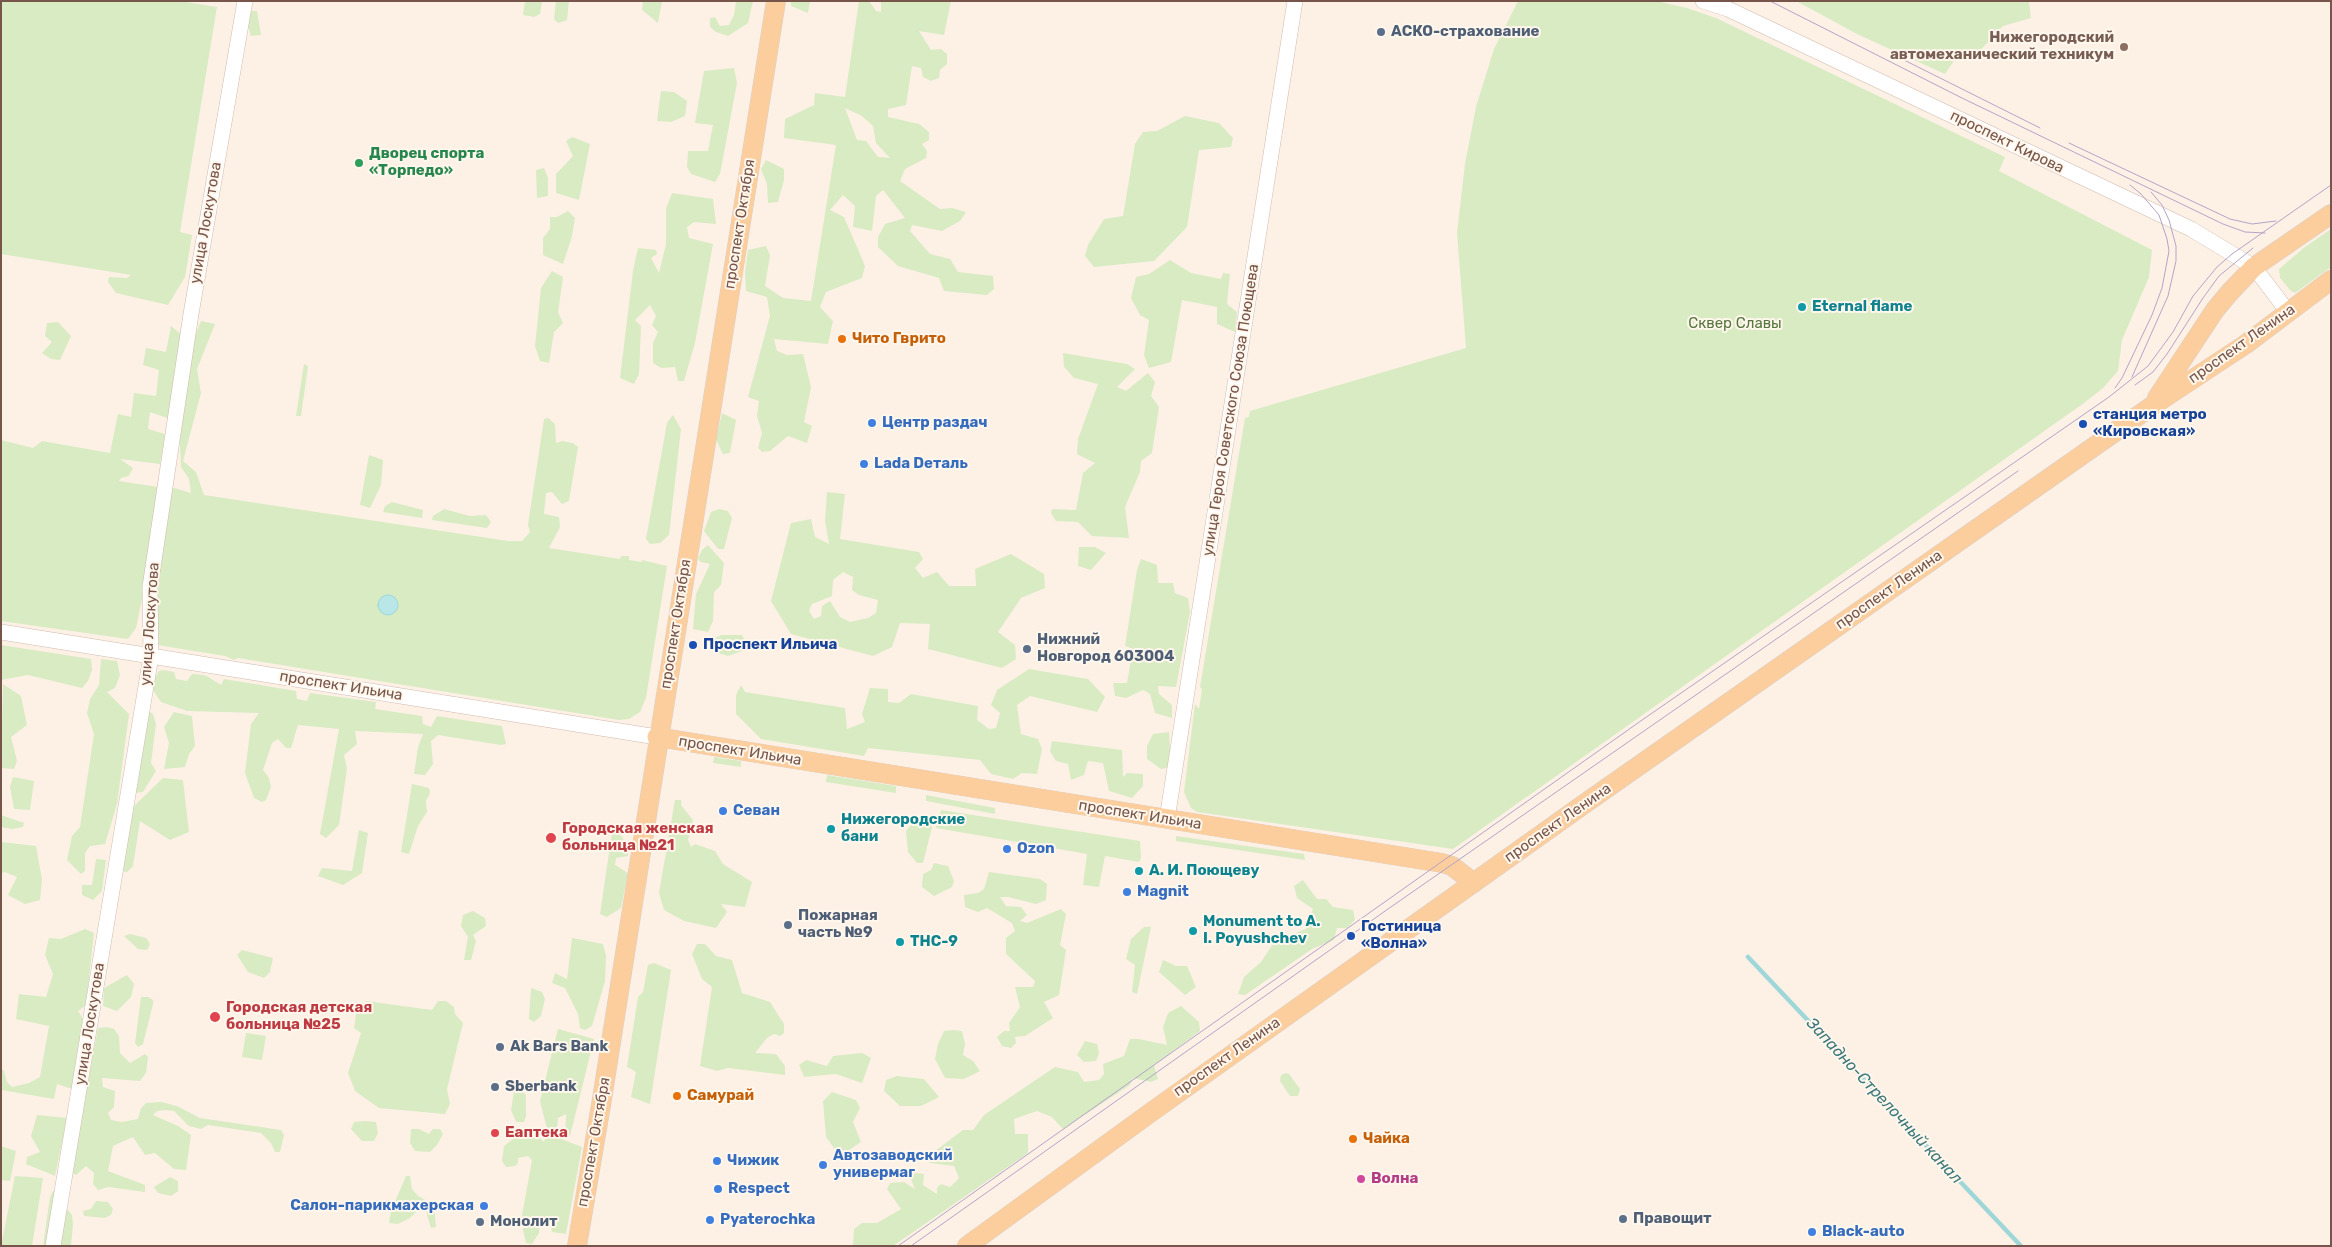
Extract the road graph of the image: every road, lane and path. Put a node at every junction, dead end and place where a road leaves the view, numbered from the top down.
1 (245, 1) edge
2 (776, 1) edge
3 (1295, 1) edge
4 (1704, 1) edge
5 (2331, 214) edge
6 (2254, 267) junction
7 (2331, 280) edge
8 (2288, 312) junction
9 (2152, 406) junction
10 (1, 632) edge
11 (151, 656) junction
12 (658, 737) junction
13 (1167, 819) junction
14 (1474, 882) junction
15 (53, 1246) edge
16 (576, 1246) edge
17 (967, 1246) edge

1 - 11 street, улица Лоскутова
2 - 12 main road, проспект Октября
3 - 13 street, улица Героя Советского Союза Поющева
4 - 6 street, проспект Кирова
5 - 6 main road, проспект Ленина
6 - 8 street, проспект Кирова
6 - 9 main road, проспект Ленина
7 - 8 main road, проспект Ленина
8 - 9 main road, проспект Ленина
9 - 14 main road, проспект Ленина
10 - 11 street, проспект Ильича
11 - 12 street, проспект Ильича
11 - 15 street, улица Лоскутова
12 - 13 main road, проспект Ильича
12 - 16 main road, проспект Октября
13 - 14 main road, проспект Ильича
14 - 17 main road, проспект Ленина

